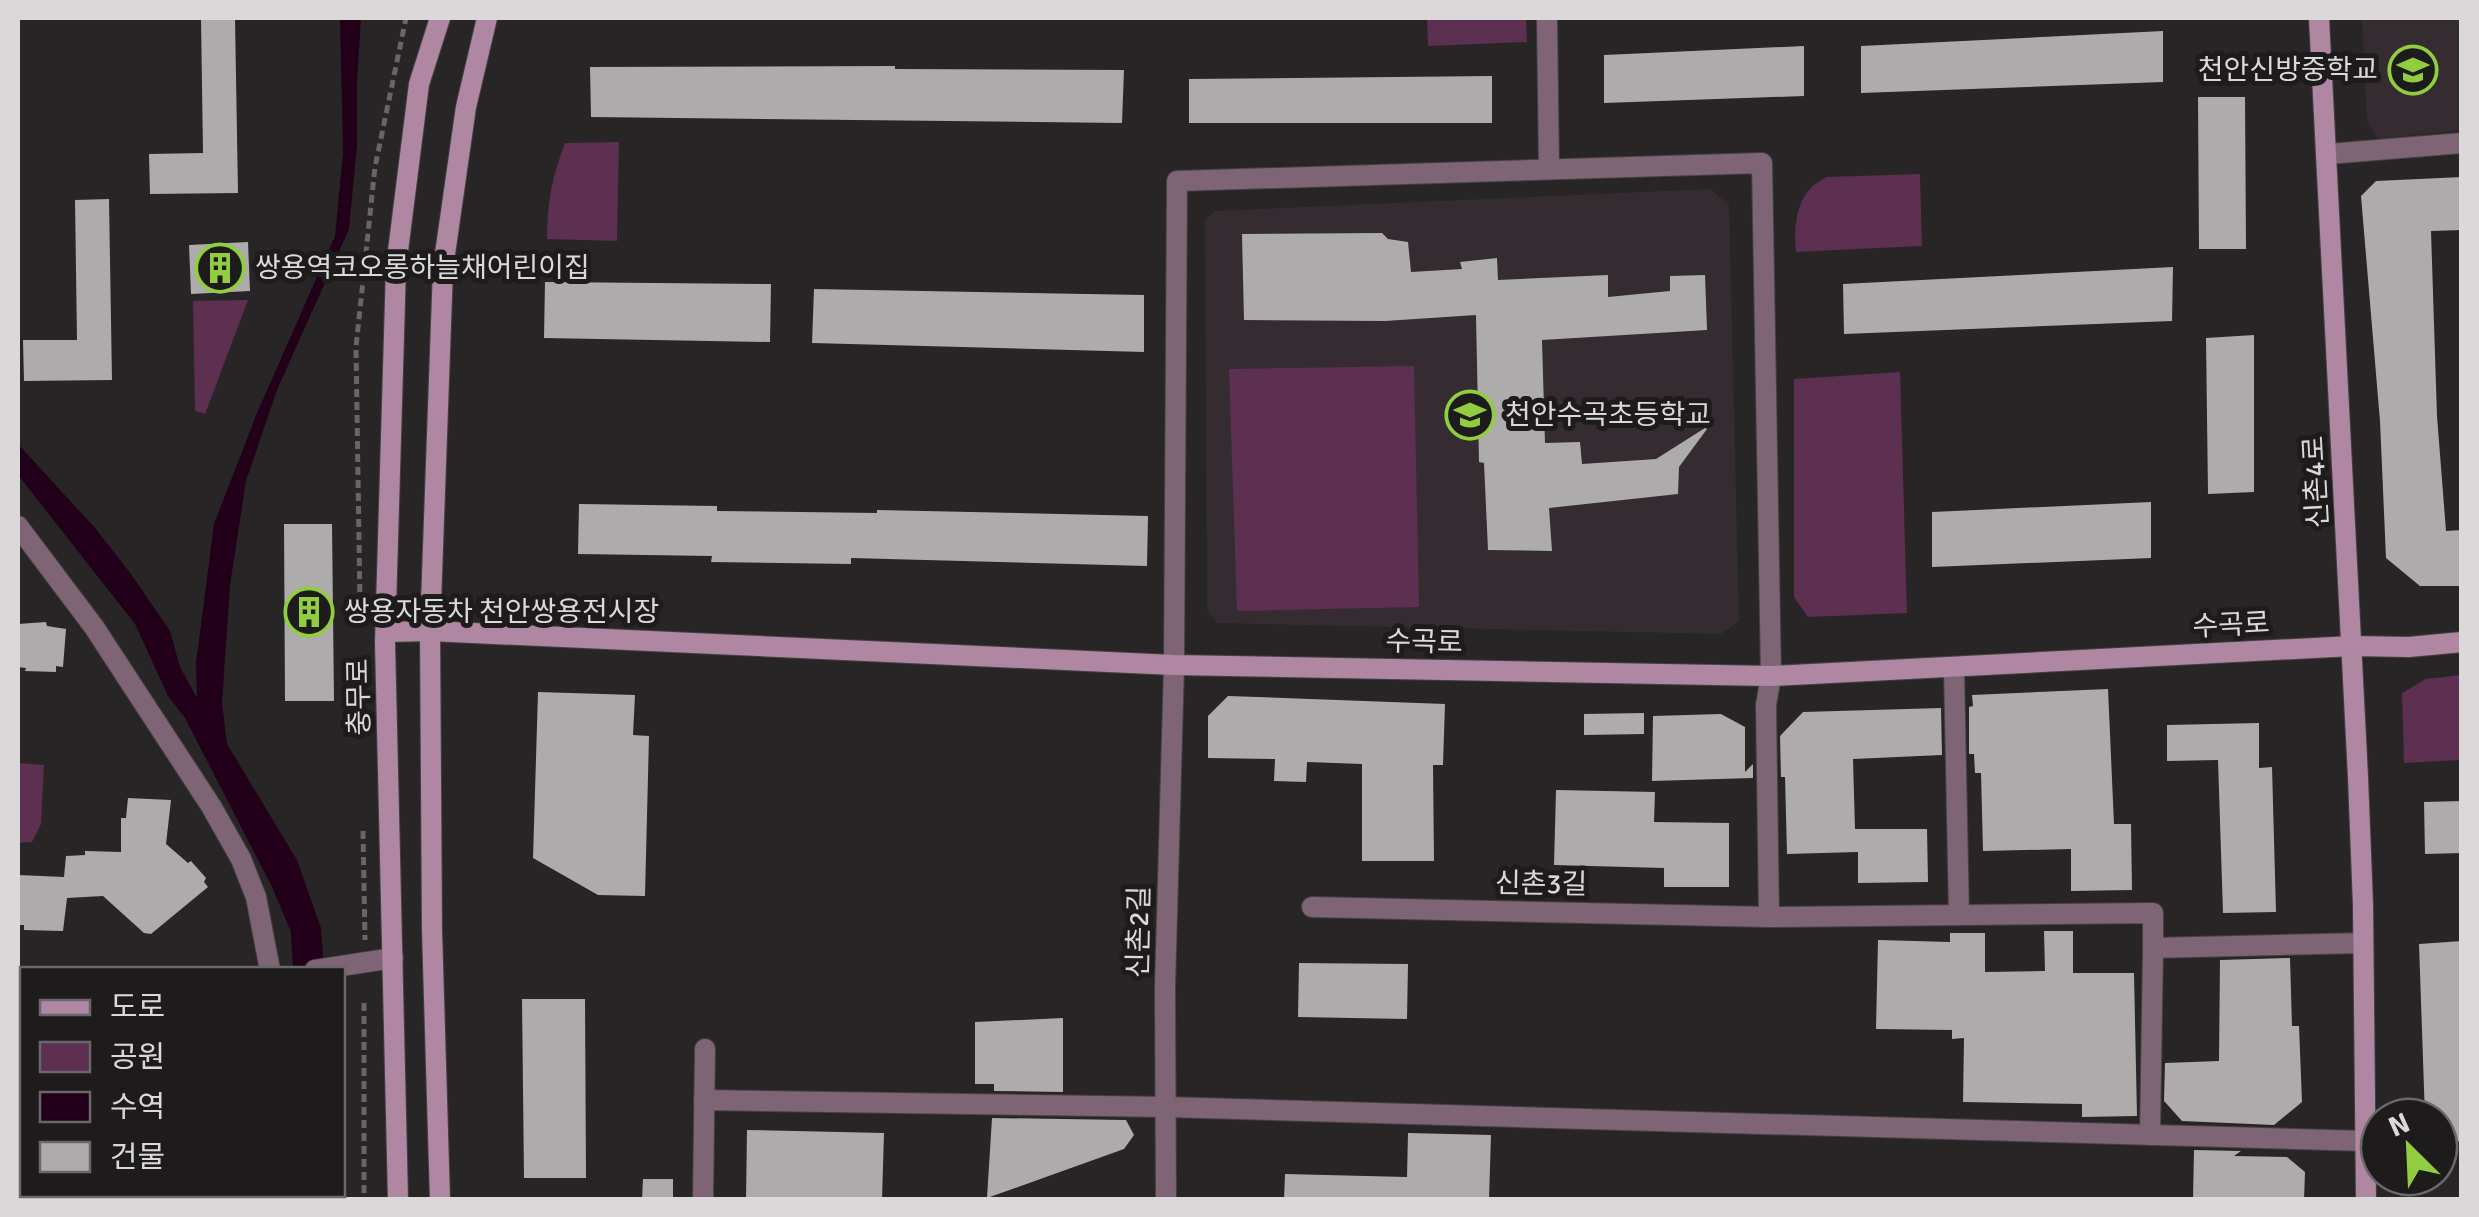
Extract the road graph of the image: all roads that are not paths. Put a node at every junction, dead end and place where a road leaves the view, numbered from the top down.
1 (440, 18) edge
2 (487, 18) edge
3 (1548, 18) edge
4 (2319, 18) edge
5 (2462, 143) edge
6 (2328, 154) junction
7 (1550, 169) junction
8 (18, 526) edge
9 (430, 631) junction
10 (386, 632) junction
11 (2462, 642) edge
12 (2352, 646) junction
13 (1174, 665) junction
14 (1954, 668) junction
15 (1771, 676) junction
16 (1312, 907) dead end
17 (1959, 915) junction
18 (1769, 917) junction
19 (2363, 943) junction
20 (2153, 948) junction
21 (394, 958) junction
22 (269, 967) edge
23 (329, 967) edge
24 (704, 1049) dead end
25 (2365, 1097) edge
26 (704, 1100) junction
27 (1166, 1107) junction
28 (2150, 1135) junction
29 (2359, 1141) edge
30 (398, 1200) edge
31 (440, 1200) edge
32 (703, 1200) edge
33 (1166, 1200) edge

1 - 10 street, 충무로
2 - 9 street
3 - 7 street
4 - 6 street, 신촌4로
5 - 6 street
6 - 12 street, 신촌4로
7 - 13 street, 신촌2길
7 - 15 street
8 - 22 street
9 - 10 street, 수곡로
9 - 13 street, 수곡로
9 - 31 street
10 - 21 street, 충무로
11 - 12 street, 수곡로
12 - 14 street, 수곡로
12 - 19 street, 신촌4로
13 - 15 street, 수곡로
13 - 27 street, 신촌2길
14 - 15 street, 수곡로
14 - 17 street
15 - 18 street
16 - 18 street, 신촌3길
17 - 18 street
17 - 20 street
19 - 20 street
19 - 25 street, 신촌4로
20 - 28 street
21 - 23 street
21 - 30 street, 충무로
24 - 26 street
26 - 27 street
26 - 32 street
27 - 28 street
27 - 33 street, 신촌2길
28 - 29 street

